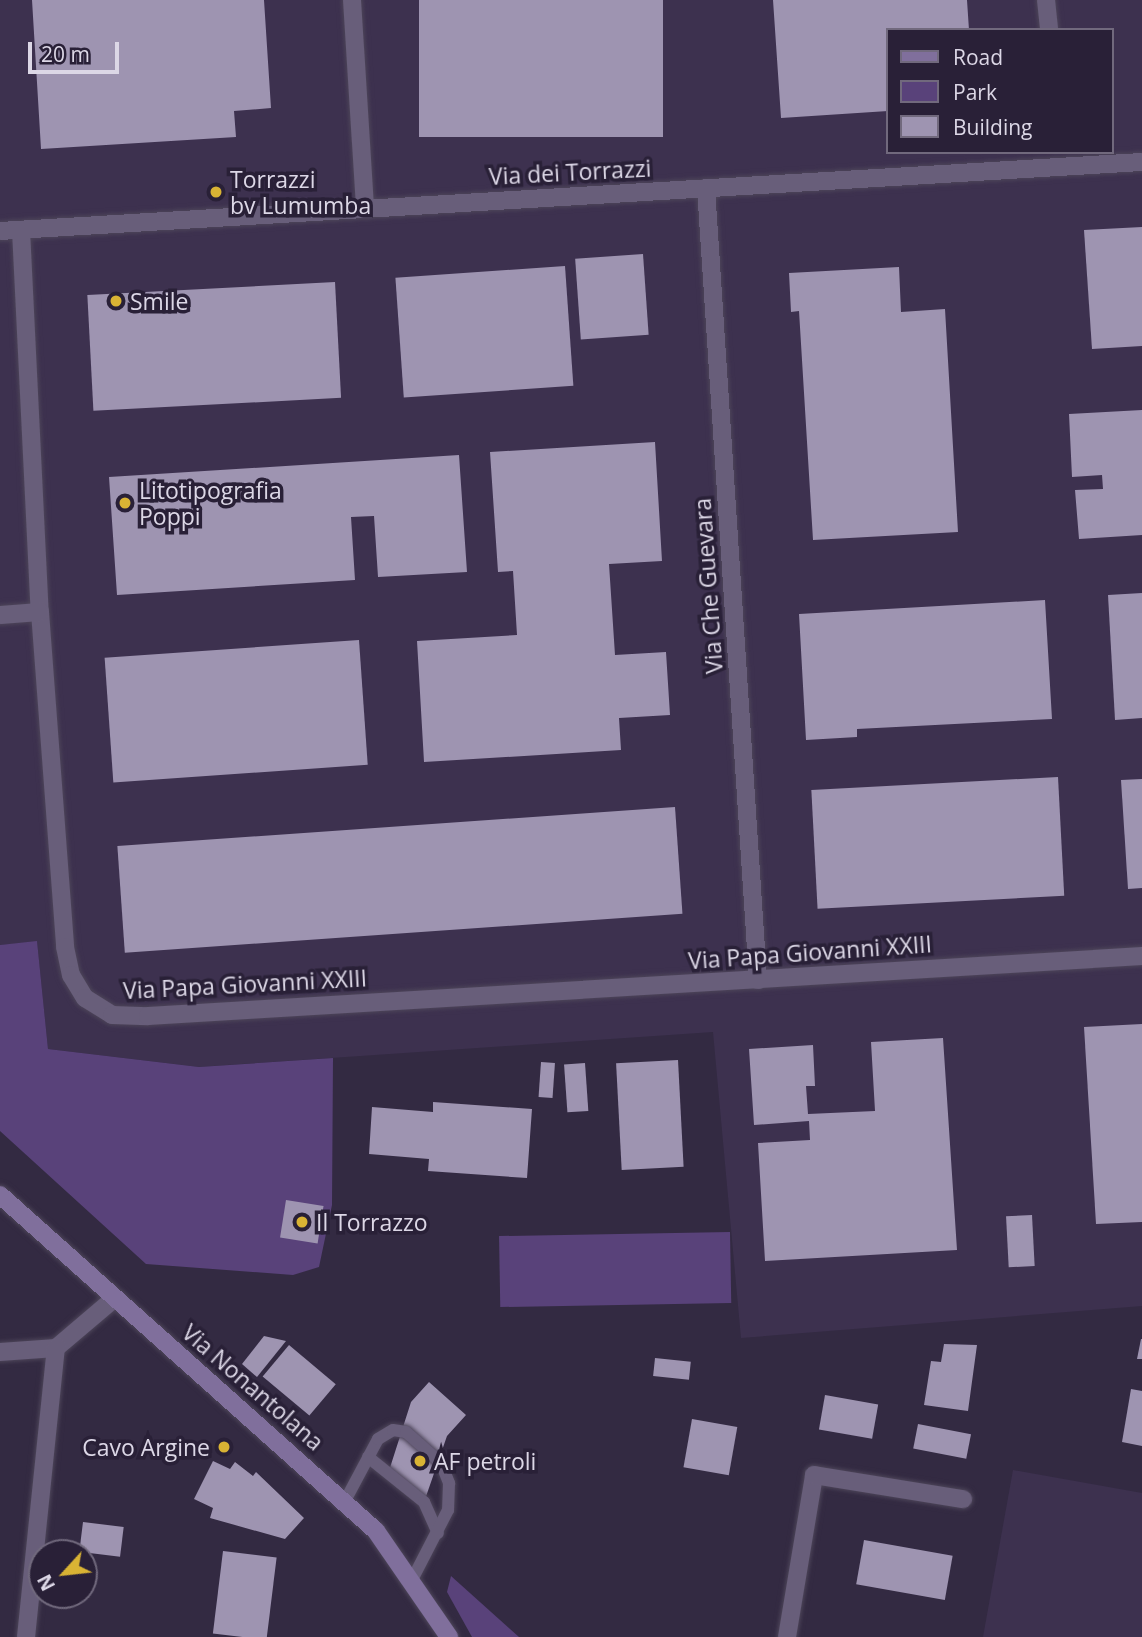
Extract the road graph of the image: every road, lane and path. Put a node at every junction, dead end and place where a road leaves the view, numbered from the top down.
1 (352, 0) edge
2 (1046, 0) edge
3 (1049, 28) edge
4 (1058, 160) edge
5 (1142, 162) edge
6 (706, 188) junction
7 (365, 209) junction
8 (21, 230) junction
9 (0, 231) edge
10 (40, 612) junction
11 (0, 615) edge
12 (1142, 956) edge
13 (758, 980) junction
14 (0, 1195) edge
15 (116, 1298) junction
16 (56, 1348) junction
17 (0, 1352) edge
18 (368, 1457) junction
19 (963, 1499) dead end
20 (345, 1501) junction
21 (438, 1533) junction
22 (413, 1578) junction
23 (26, 1637) edge
24 (449, 1637) edge
25 (787, 1637) edge

1 - 7 street
2 - 3 street
4 - 5 street, Via dei Torrazzi
4 - 6 street, Via dei Torrazzi
6 - 7 street, Via dei Torrazzi
6 - 13 street, Via Che Guevara
7 - 8 street, Via dei Torrazzi
8 - 9 street, Via dei Torrazzi
8 - 10 street, Via Papa Giovanni XXIII
10 - 11 street
10 - 13 street, Via Papa Giovanni XXIII
12 - 13 street, Via Papa Giovanni XXIII
14 - 15 main road, Via Nonantolana
15 - 16 street
15 - 20 main road, Via Nonantolana
16 - 17 street
16 - 23 street
18 - 20 lane
18 - 21 lane
18 - 21 lane
19 - 25 street
20 - 22 main road, Via Nonantolana
21 - 22 lane
22 - 24 main road, Via Nonantolana

